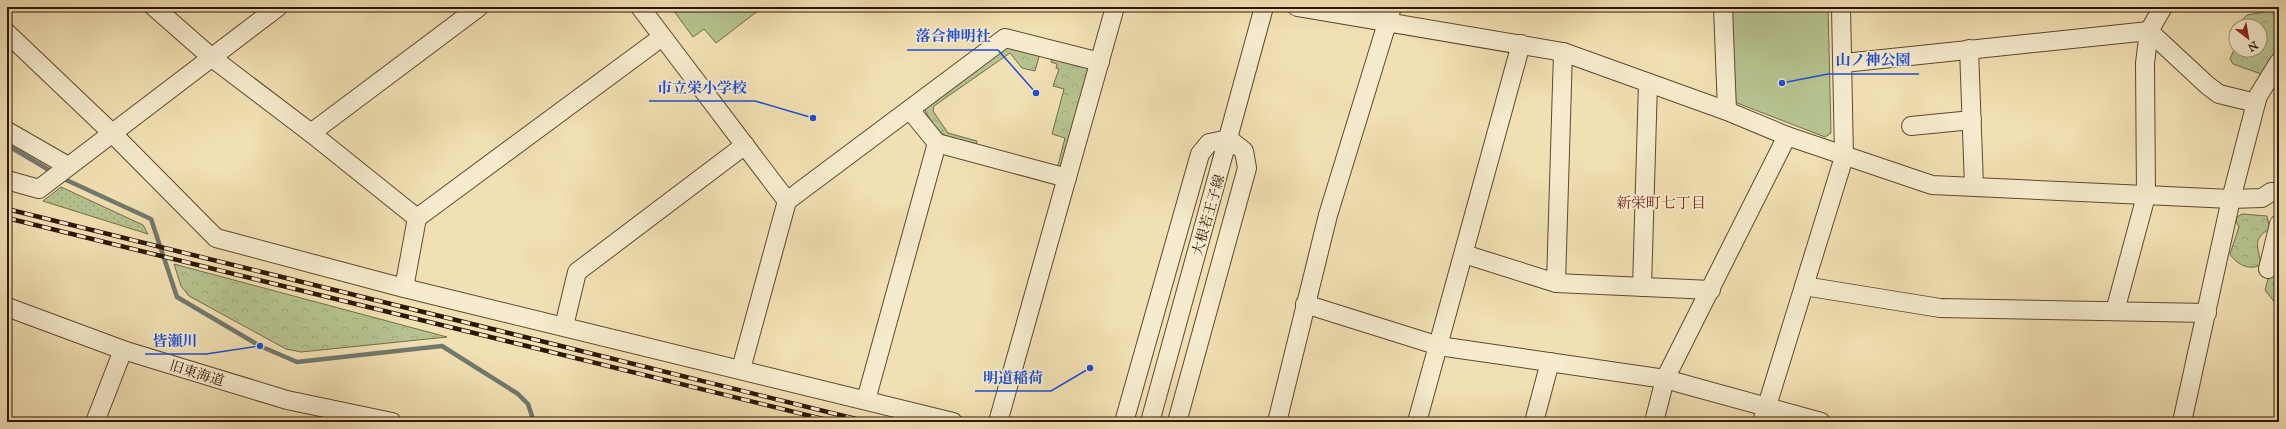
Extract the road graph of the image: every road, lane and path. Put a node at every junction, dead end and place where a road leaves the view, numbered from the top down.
1 (154, 7) edge
2 (278, 7) edge
3 (479, 7) edge
4 (640, 7) edge
5 (1115, 7) edge
6 (1264, 7) edge
7 (1297, 7) edge
8 (1723, 7) edge
9 (1841, 7) edge
10 (2163, 7) edge
11 (1389, 14) edge
12 (2148, 31) junction
13 (7, 33) edge
14 (662, 37) junction
15 (1521, 44) junction
16 (1969, 49) junction
17 (1564, 52) junction
18 (211, 57) junction
19 (1100, 62) junction
20 (2279, 62) edge
21 (1844, 63) junction
22 (1648, 83) junction
23 (2256, 103) junction
24 (910, 110) junction
25 (1727, 111) junction
26 (1972, 120) junction
27 (1911, 126) dead end
28 (7, 131) edge
29 (112, 133) junction
30 (311, 133) junction
31 (1787, 136) junction
32 (1229, 139) junction
33 (937, 143) junction
34 (745, 144) junction
35 (1844, 156) junction
36 (67, 166) junction
37 (1067, 178) junction
38 (7, 180) edge
39 (1974, 186) junction
40 (2279, 192) edge
41 (2146, 196) junction
42 (2231, 199) junction
43 (787, 201) junction
44 (417, 218) junction
45 (2279, 224) edge
46 (1464, 254) junction
47 (2268, 269) dead end
48 (1556, 283) junction
49 (1804, 286) junction
50 (1642, 287) junction
51 (404, 288) junction
52 (1711, 290) junction
53 (1306, 304) junction
54 (7, 307) edge
55 (2115, 311) junction
56 (2207, 313) junction
57 (564, 326) junction
58 (1439, 346) junction
59 (123, 350) junction
60 (1550, 362) junction
61 (741, 369) junction
62 (1665, 379) junction
63 (866, 400) junction
64 (1764, 415) edge
65 (95, 422) edge
66 (390, 422) edge
67 (954, 422) edge
68 (998, 422) edge
69 (1124, 422) edge
70 (1150, 422) edge
71 (1177, 422) edge
72 (1277, 422) edge
73 (1417, 422) edge
74 (1534, 422) edge
75 (1654, 422) edge
76 (1821, 422) edge
77 (2182, 422) edge

1 - 18 street
2 - 18 street
3 - 30 street
4 - 14 street
5 - 19 street
6 - 32 street, 大根若王子線
7 - 11 street
8 - 25 street
9 - 21 street
10 - 12 street
11 - 15 street
11 - 53 street
12 - 16 street
12 - 23 street
12 - 41 street
13 - 29 street
14 - 34 street
14 - 44 street
15 - 17 street
15 - 46 street
16 - 21 street
16 - 26 street
17 - 22 street
17 - 48 street
18 - 29 street
18 - 30 street
19 - 24 street
19 - 37 street
20 - 23 street
21 - 35 street
22 - 25 street
22 - 50 street
23 - 42 street
24 - 33 street
24 - 43 street
25 - 31 street
26 - 27 street
26 - 39 street
28 - 36 street
29 - 36 street
29 - 51 street
30 - 44 street
31 - 35 street
31 - 52 street
32 - 69 street
32 - 70 street, 大根若王子線
32 - 71 street
33 - 37 street
33 - 63 street
34 - 43 street
34 - 57 street
35 - 39 street
35 - 49 street
36 - 38 street
37 - 68 street
39 - 41 street
40 - 42 street
41 - 42 street
41 - 55 street
42 - 56 street
43 - 61 street
44 - 51 street
45 - 47 street
46 - 48 street
46 - 58 street
48 - 50 street
49 - 55 street
49 - 64 street
50 - 52 street
51 - 57 street
52 - 62 street
53 - 58 street
53 - 72 street
54 - 59 street, 旧東海道
55 - 56 street
56 - 77 street
57 - 61 street
58 - 60 street
58 - 73 street
59 - 65 street
59 - 66 street, 旧東海道
60 - 62 street
60 - 74 street
61 - 63 street
62 - 64 street
62 - 75 street
63 - 67 street
64 - 76 street

